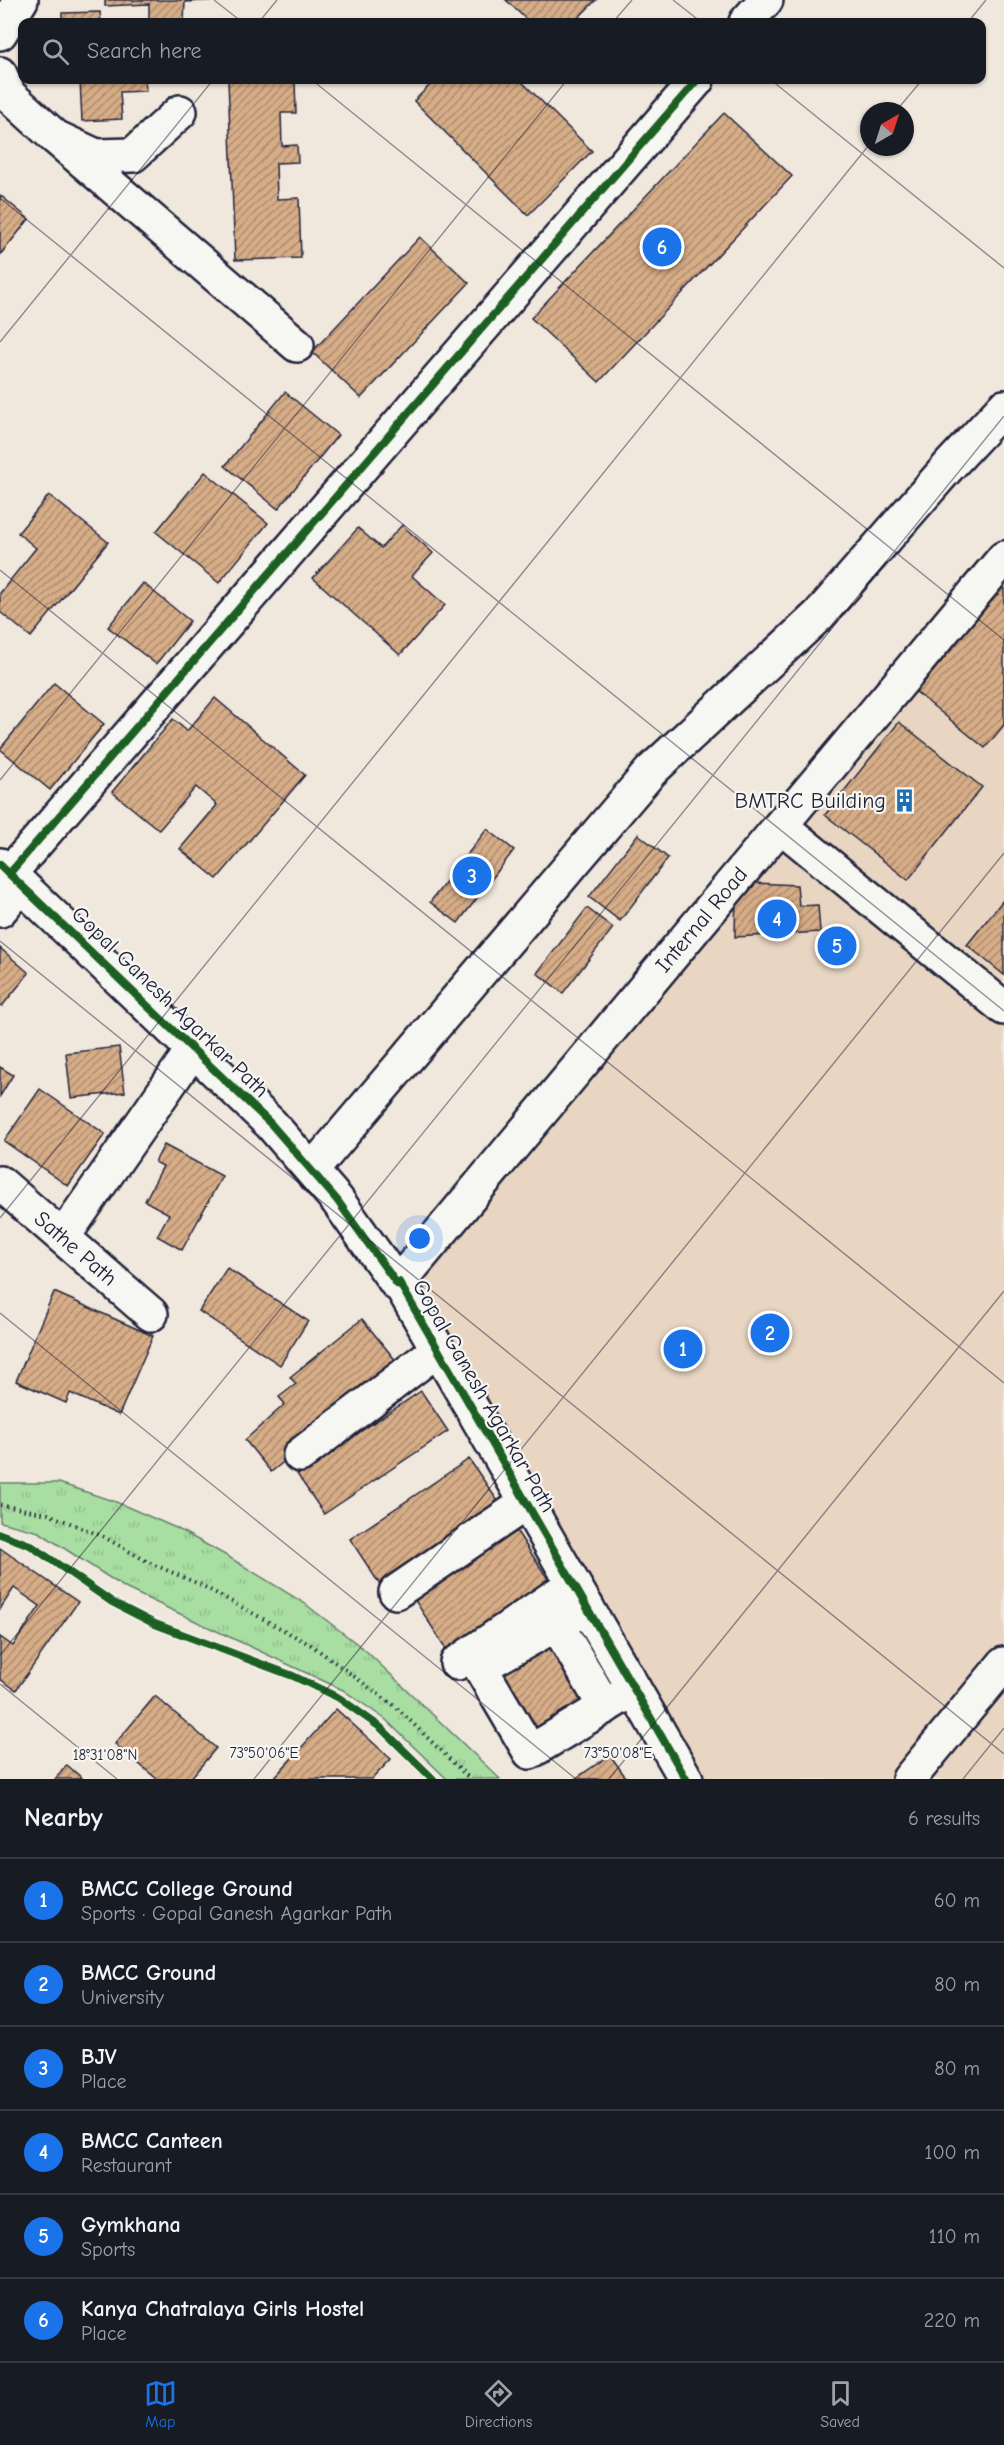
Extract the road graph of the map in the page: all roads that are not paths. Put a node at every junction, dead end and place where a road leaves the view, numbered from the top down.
1 (21, 0) edge
2 (766, 0) edge
3 (750, 18) edge
4 (0, 33) edge
5 (0, 74) edge
6 (694, 84) edge
7 (180, 112) dead end
8 (54, 137) junction
9 (297, 345) dead end
10 (1004, 407) edge
11 (1004, 558) edge
12 (781, 826) junction
13 (10, 875) edge
14 (0, 910) edge
15 (1004, 1008) edge
16 (194, 1048) junction
17 (312, 1170) junction
18 (0, 1183) edge
19 (63, 1237) junction
20 (399, 1282) junction
21 (151, 1314) dead end
22 (437, 1350) junction
23 (300, 1455) dead end
24 (526, 1503) junction
25 (396, 1592) dead end
26 (580, 1595) junction
27 (556, 1623) junction
28 (608, 1645) junction
29 (579, 1662) junction
30 (457, 1663) dead end
31 (1004, 1664) edge
32 (634, 1689) junction
33 (605, 1707) junction
34 (687, 1779) edge
35 (909, 1779) edge

1 - 4 street
2 - 3 street
5 - 8 street
6 - 13 street
7 - 8 street
8 - 9 street
10 - 17 street
11 - 12 street, Internal Road
12 - 15 street
12 - 20 street, Internal Road
13 - 14 street
13 - 16 street, Gopal Ganesh Agarkar Path
16 - 17 street, Gopal Ganesh Agarkar Path
16 - 19 street
17 - 20 street, Gopal Ganesh Agarkar Path
18 - 19 street, Sathe Path
19 - 21 street, Sathe Path
20 - 22 street, Gopal Ganesh Agarkar Path
22 - 23 street
22 - 24 street, Gopal Ganesh Agarkar Path
24 - 25 street
24 - 26 street, Gopal Ganesh Agarkar Path
26 - 27 street
26 - 28 street, Gopal Ganesh Agarkar Path
26 - 30 street
27 - 29 street
27 - 33 street
28 - 29 street
28 - 32 street, Gopal Ganesh Agarkar Path
29 - 33 street
31 - 35 street
32 - 33 street
32 - 34 street, Gopal Ganesh Agarkar Path

